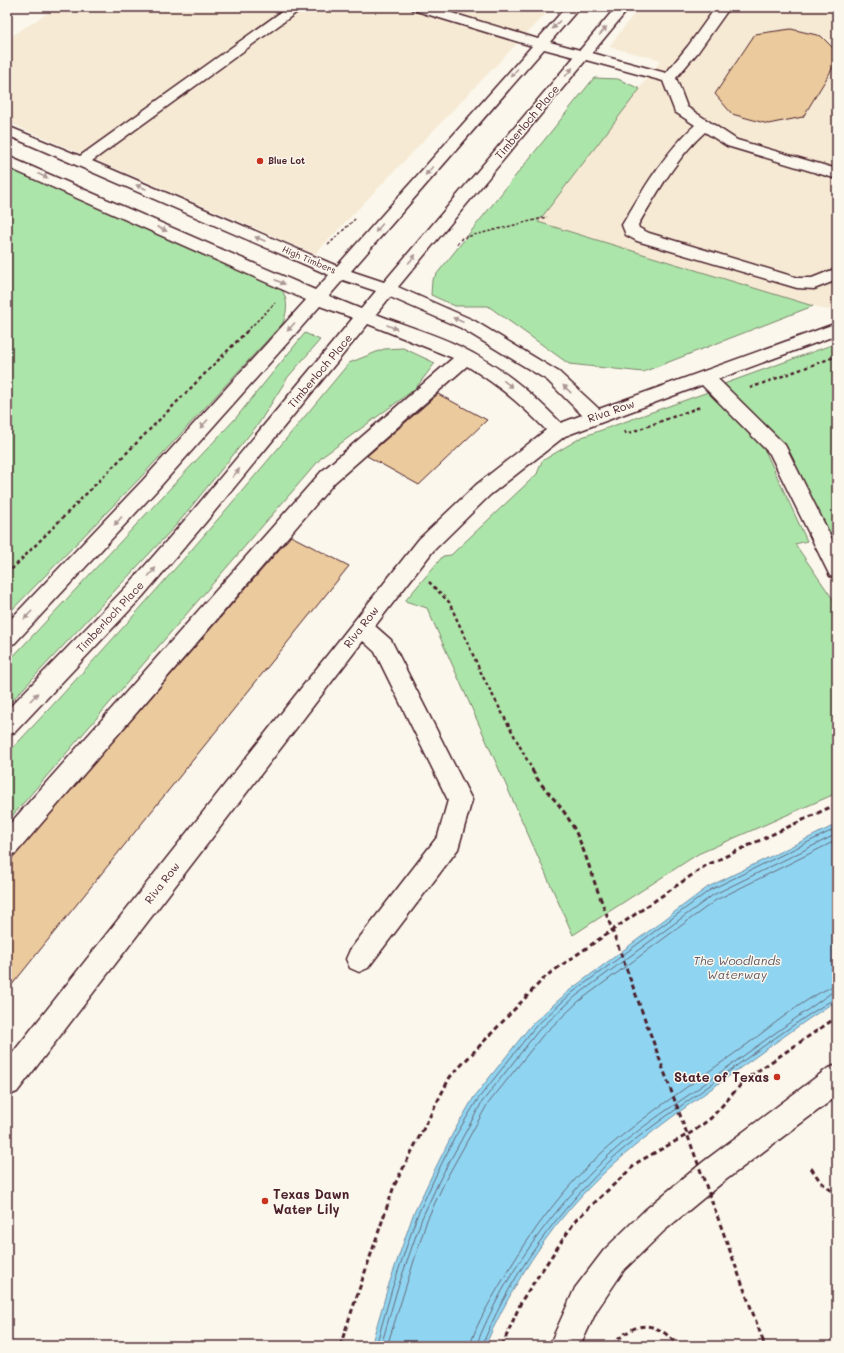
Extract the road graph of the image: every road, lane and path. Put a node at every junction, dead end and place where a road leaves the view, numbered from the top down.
1 (297, 7) edge
2 (418, 7) edge
3 (573, 7) edge
4 (623, 7) edge
5 (722, 7) edge
6 (540, 43) junction
7 (583, 55) junction
8 (669, 78) junction
9 (704, 125) junction
10 (7, 130) edge
11 (7, 161) edge
12 (81, 162) junction
13 (837, 174) edge
14 (340, 273) junction
15 (837, 273) edge
16 (387, 289) junction
17 (317, 298) junction
18 (264, 314) dead end
19 (365, 316) junction
20 (837, 329) edge
21 (466, 357) junction
22 (706, 378) junction
23 (596, 416) junction
24 (558, 431) junction
25 (409, 566) junction
26 (837, 570) edge
27 (7, 574) edge
28 (362, 627) junction
29 (7, 637) edge
30 (7, 726) edge
31 (837, 804) edge
32 (7, 846) edge
33 (359, 959) dead end
34 (837, 1017) edge
35 (837, 1079) edge
36 (7, 1082) edge
37 (811, 1168) dead end
38 (837, 1196) edge
39 (340, 1346) edge
40 (502, 1346) edge
41 (564, 1346) edge
42 (612, 1346) edge
43 (679, 1346) edge
44 (765, 1346) edge

1 - 12 street
2 - 6 street
3 -> 6 street
7 -> 4 street, Timberloch Place
5 - 8 street
6 - 7 street
6 -> 14 street
7 - 8 street
16 -> 7 street, Timberloch Place
8 - 9 street
9 - 13 street
9 - 15 street
10 - 12 street, High Timbers
11 -> 17 street
14 -> 12 street, High Timbers
14 - 16 street, High Timbers
14 - 17 street
16 - 19 street, Timberloch Place
23 -> 16 street, High Timbers
17 - 19 street
17 -> 29 street
18 - 27 path
19 -> 21 street
30 -> 19 street, Timberloch Place
20 - 22 street, Riva Row
21 -> 24 street
21 - 32 street
22 - 23 street, Riva Row
22 - 26 street
23 - 24 street, Riva Row
24 - 25 street, Riva Row
25 - 28 street, Riva Row
25 - 44 path, bridge
28 - 33 street
28 - 36 street, Riva Row
31 - 39 path
34 - 40 path
35 - 41 street
37 - 38 path
42 - 43 path

